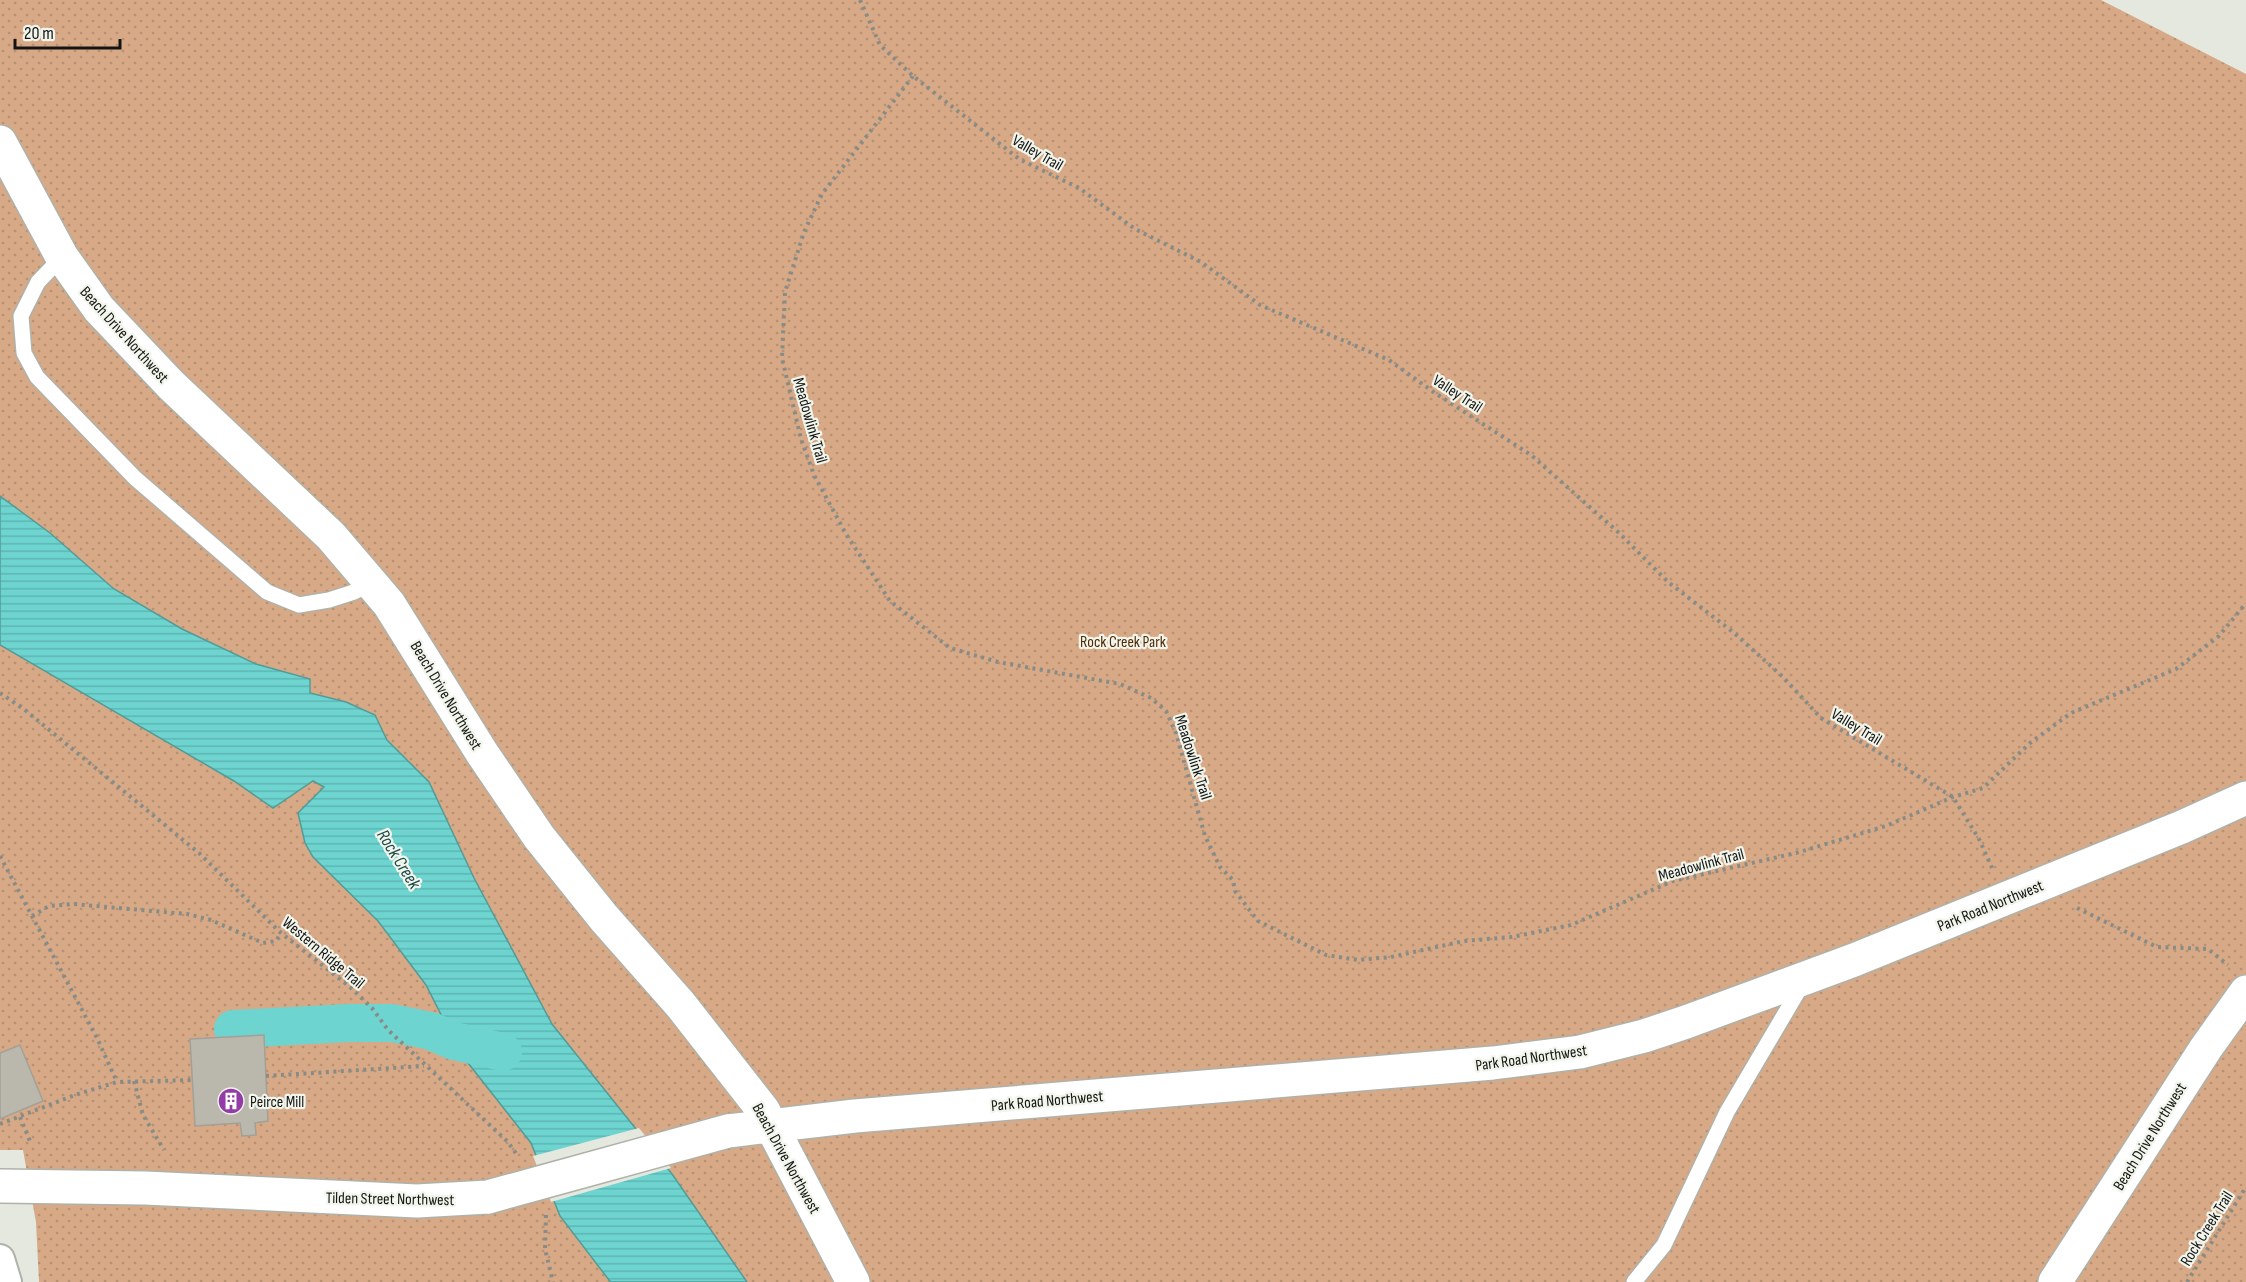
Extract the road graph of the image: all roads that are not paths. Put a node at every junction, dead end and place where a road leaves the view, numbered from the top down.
1 (0, 142) edge
2 (62, 257) junction
3 (372, 583) junction
4 (2246, 798) edge
5 (1806, 977) junction
6 (2238, 980) edge
7 (771, 1125) junction
8 (0, 1186) edge
9 (0, 1259) edge
10 (6, 1282) edge
11 (853, 1282) edge
12 (1634, 1282) edge
13 (2055, 1282) edge

1 - 2 street, Beach Drive Northwest
2 - 3 street, Beach Drive Northwest
2 - 3 lane
3 - 7 street, Beach Drive Northwest
4 - 5 street, Park Road Northwest
5 - 7 street, Park Road Northwest
5 - 12 lane
6 - 13 street, Beach Drive Northwest
7 - 8 street, Tilden Street Northwest, bridge
7 - 11 street, Beach Drive Northwest
9 - 10 street

